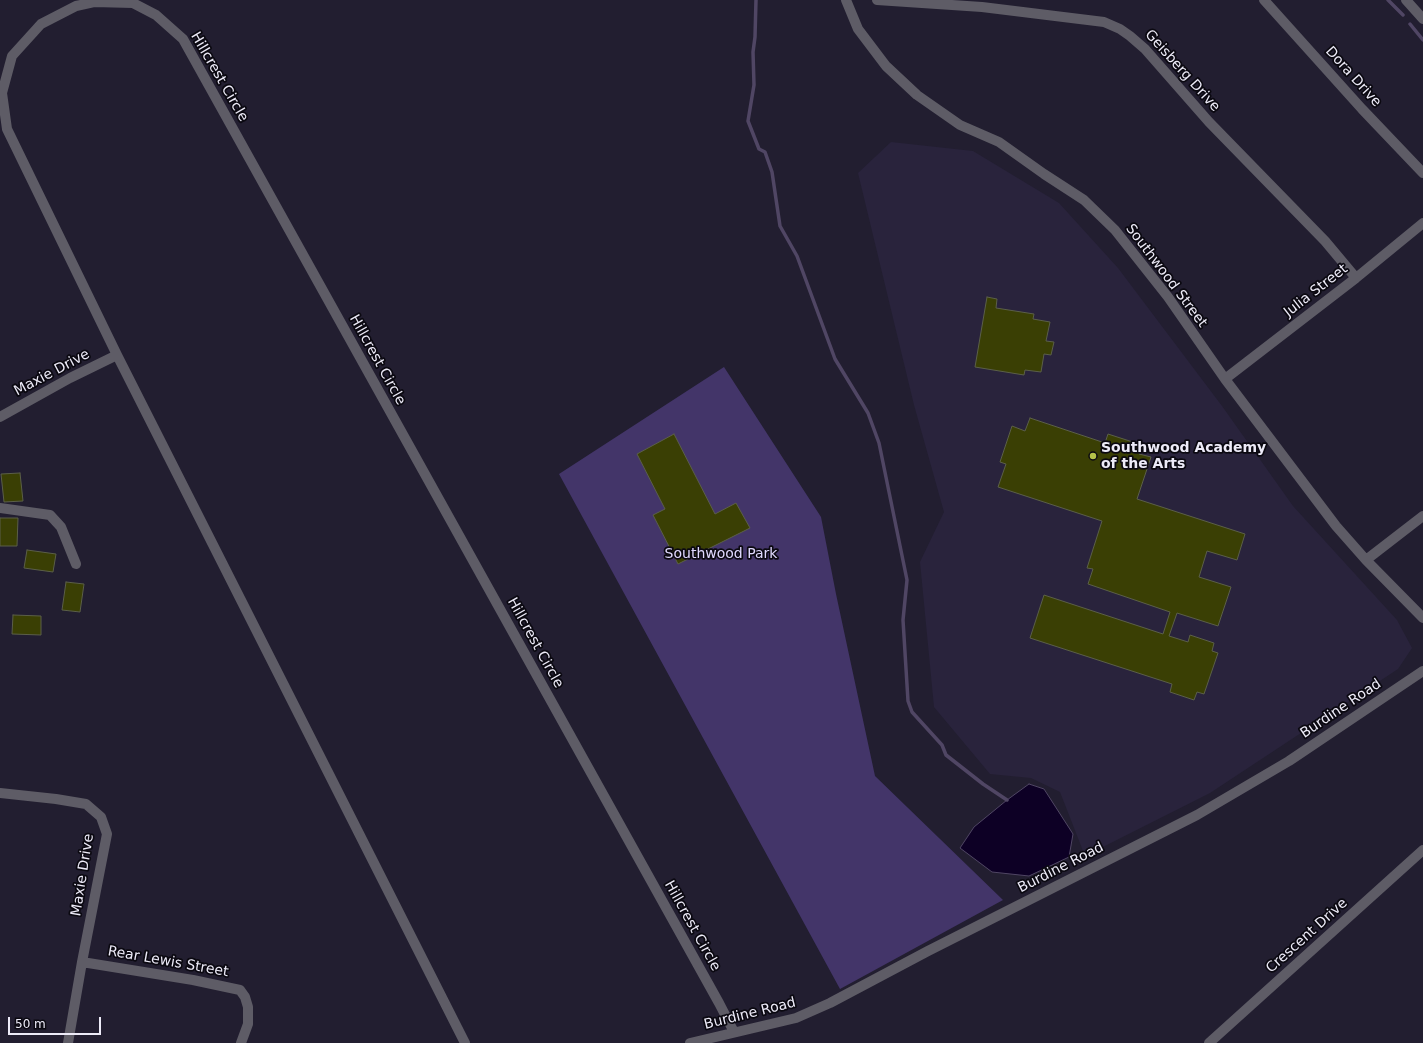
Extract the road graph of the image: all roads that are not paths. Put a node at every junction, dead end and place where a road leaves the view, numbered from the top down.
1 (846, 0) edge
2 (877, 0) edge
3 (1264, 0) edge
4 (1406, 0) edge
5 (1423, 19) edge
6 (1423, 173) edge
7 (1423, 223) edge
8 (1356, 278) junction
9 (117, 355) junction
10 (1224, 379) junction
11 (0, 417) edge
12 (0, 508) edge
13 (1423, 516) edge
14 (1366, 560) junction
15 (76, 564) dead end
16 (1423, 618) edge
17 (1423, 671) edge
18 (0, 793) edge
19 (1423, 850) edge
20 (82, 962) junction
21 (734, 1032) junction
22 (68, 1043) edge
23 (241, 1043) edge
24 (465, 1043) edge
25 (690, 1043) edge
26 (1209, 1043) edge

1 - 10 street, Southwood Street
2 - 8 street, Geisberg Drive
3 - 6 street, Dora Drive
4 - 5 street
7 - 8 street, Julia Street
8 - 10 street, Julia Street
9 - 11 street, Maxie Drive
9 - 21 street, Hillcrest Circle
9 - 24 street, Hillcrest Circle
10 - 14 street, Southwood Street
12 - 15 street
13 - 14 street
14 - 16 street, Southwood Street
17 - 21 street, Burdine Road
18 - 20 street, Maxie Drive
19 - 26 street, Crescent Drive
20 - 22 street, Maxie Drive
20 - 23 street, Rear Lewis Street
21 - 25 street, Burdine Road

